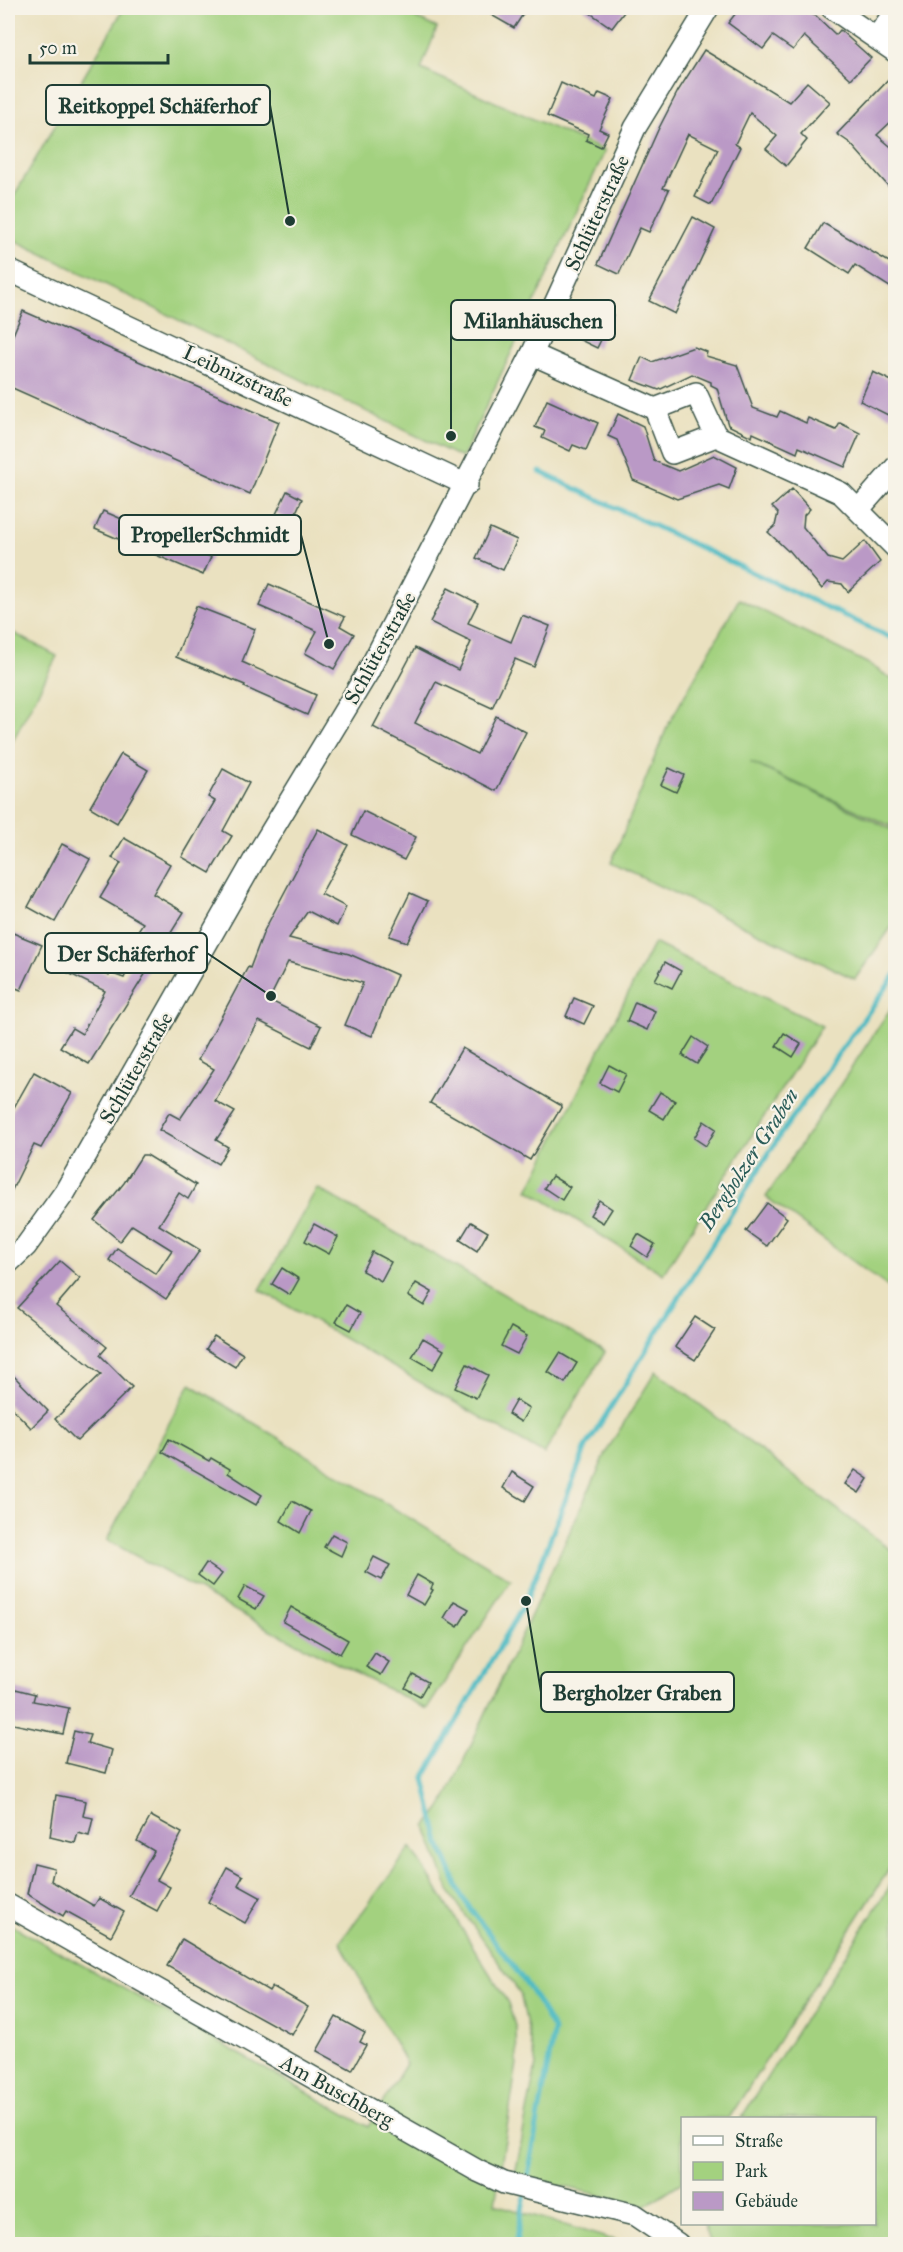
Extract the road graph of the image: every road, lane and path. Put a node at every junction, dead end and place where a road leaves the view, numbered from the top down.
1 (708, 8) edge
2 (832, 8) edge
3 (896, 10) edge
4 (877, 37) junction
5 (896, 52) edge
6 (8, 270) edge
7 (532, 354) junction
8 (655, 409) junction
9 (716, 436) junction
10 (896, 467) edge
11 (467, 485) junction
12 (859, 509) junction
13 (896, 548) edge
14 (8, 1263) edge
15 (8, 1905) edge
16 (678, 2244) edge

1 - 7 street, Schlüterstraße
2 - 4 street
3 - 4 street
4 - 5 street
6 - 11 street, Leibnizstraße
7 - 8 street
7 - 11 street, Schlüterstraße
8 - 9 street
8 - 9 street
9 - 12 street
10 - 12 street
11 - 14 street, Schlüterstraße
12 - 13 street
15 - 16 street, Am Buschberg

